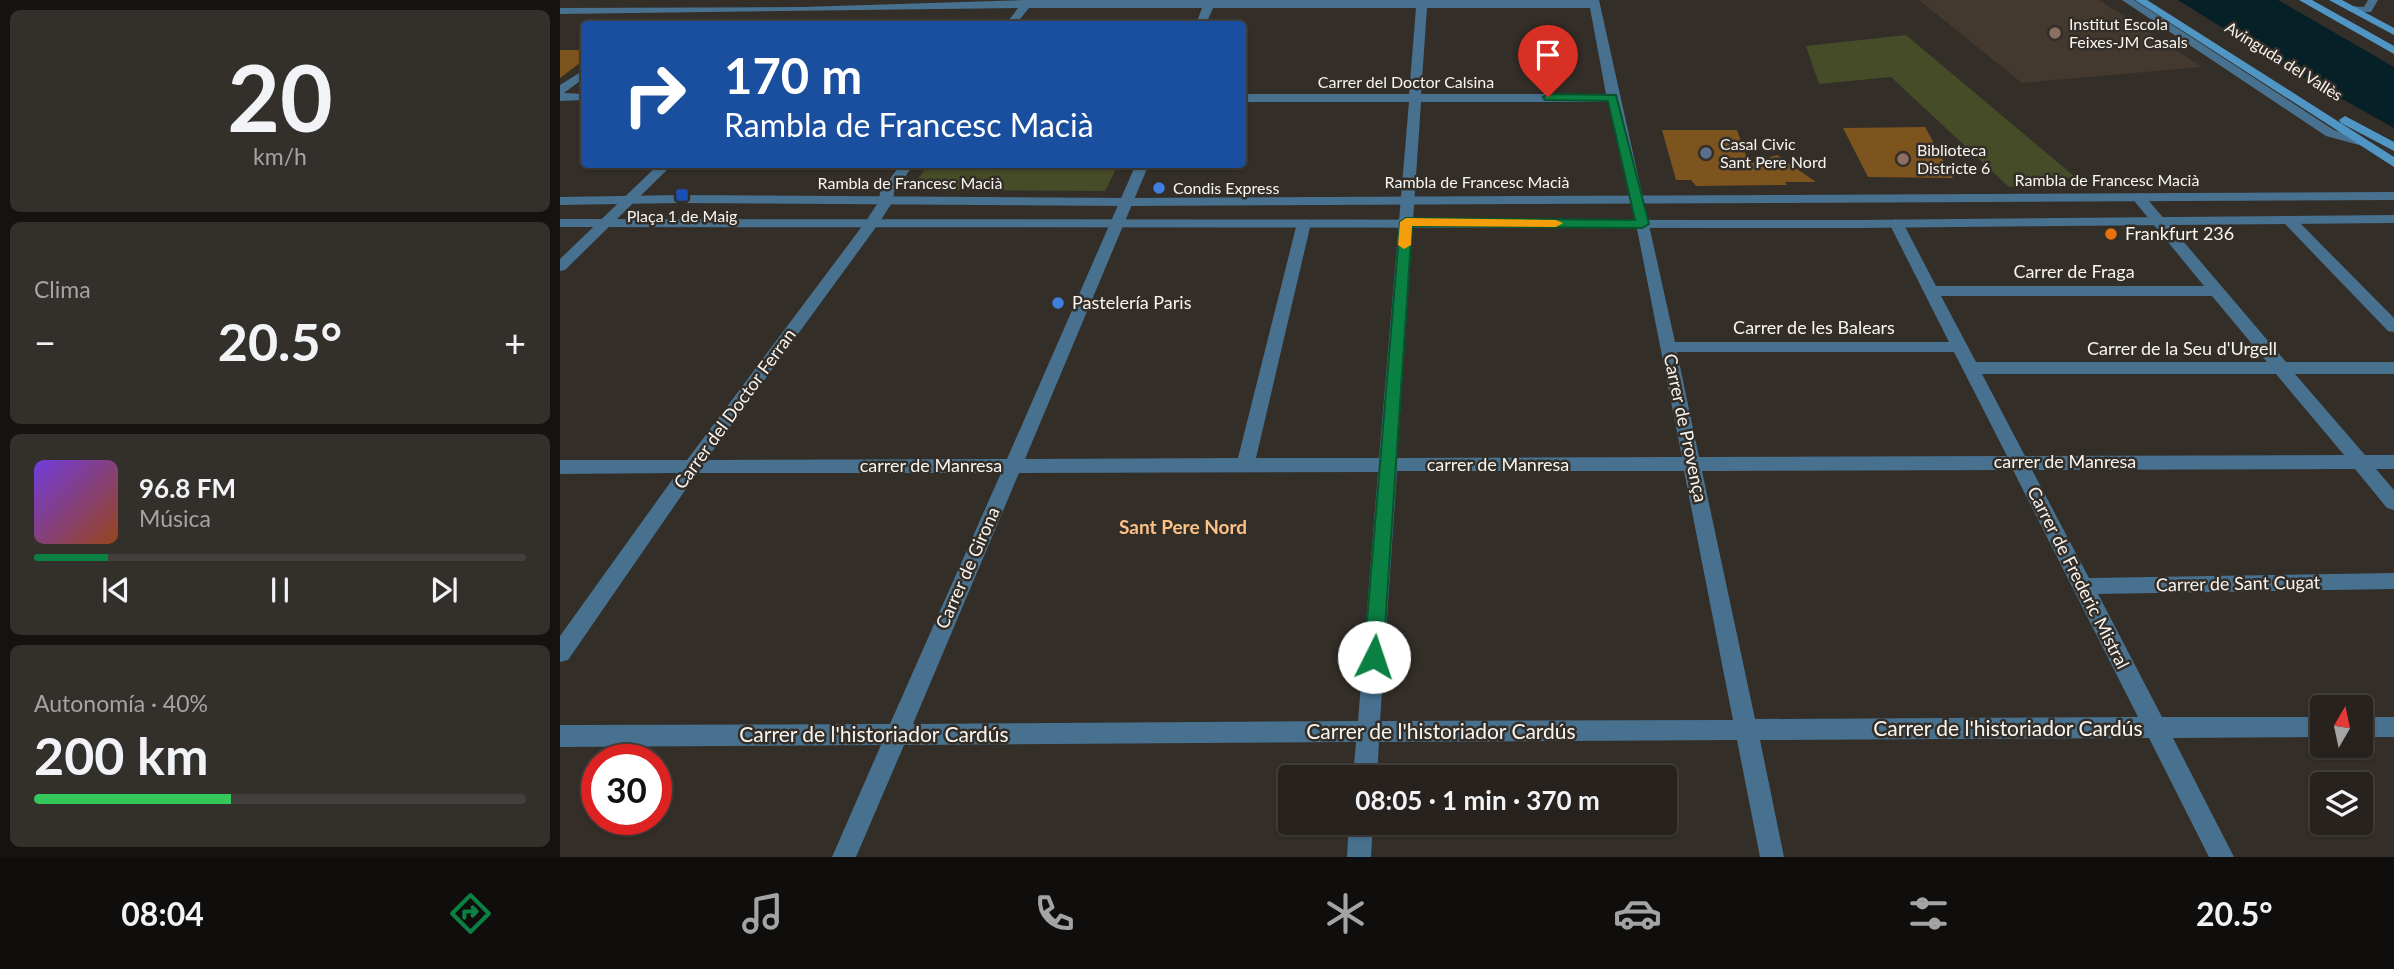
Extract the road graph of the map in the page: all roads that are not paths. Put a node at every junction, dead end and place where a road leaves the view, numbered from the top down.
1 (676, 0) edge
2 (839, 0) edge
3 (2127, 0) edge
4 (2140, 0) edge
5 (2158, 0) edge
6 (2304, 0) edge
7 (2322, 0) edge
8 (2334, 0) edge
9 (2373, 0) edge
10 (1028, 2) edge
11 (1422, 2) edge
12 (1210, 3) edge
13 (1595, 3) edge
14 (2350, 9) junction
15 (829, 10) junction
16 (560, 11) edge
17 (667, 11) junction
18 (817, 20) dead end
19 (653, 21) edge
20 (1013, 21) edge
21 (1202, 21) edge
22 (2394, 32) edge
23 (2394, 40) edge
24 (2394, 51) edge
25 (581, 75) edge
26 (560, 91) edge
27 (560, 97) edge
28 (581, 97) edge
29 (1246, 98) edge
30 (1416, 98) junction
31 (1612, 98) junction
32 (2359, 141) junction
33 (2394, 147) edge
34 (2388, 160) edge
35 (663, 168) edge
36 (905, 168) edge
37 (1141, 168) edge
38 (2394, 170) edge
39 (2394, 196) edge
40 (2138, 197) junction
41 (630, 199) junction
42 (1637, 199) junction
43 (1407, 200) junction
44 (560, 201) edge
45 (886, 201) junction
46 (1127, 202) junction
47 (2394, 219) edge
48 (2290, 221) junction
49 (1406, 222) junction
50 (2159, 222) junction
51 (560, 223) edge
52 (604, 223) junction
53 (872, 223) junction
54 (1118, 223) junction
55 (1304, 223) junction
56 (1896, 223) junction
57 (1642, 224) junction
58 (560, 267) edge
59 (2217, 290) junction
60 (1931, 291) junction
61 (2394, 327) edge
62 (1668, 347) junction
63 (1960, 348) junction
64 (1971, 368) junction
65 (2282, 368) junction
66 (2394, 369) edge
67 (2019, 462) junction
68 (2361, 462) junction
69 (2394, 463) edge
70 (1246, 464) junction
71 (1693, 464) junction
72 (1388, 465) junction
73 (692, 466) junction
74 (1014, 466) junction
75 (560, 467) edge
76 (2394, 503) edge
77 (2394, 582) edge
78 (2083, 586) junction
79 (560, 653) edge
80 (2310, 727) edge
81 (2373, 727) edge
82 (2394, 727) edge
83 (2156, 728) junction
84 (1746, 730) junction
85 (1368, 732) junction
86 (895, 734) junction
87 (560, 736) edge
88 (1366, 765) edge
89 (1360, 835) edge
90 (844, 857) edge
91 (1359, 857) edge
92 (1772, 857) edge
93 (2222, 857) edge

1 - 17 street
2 - 15 street
3 - 32 street, Avinguda del Vallès
4 - 32 main road, Avinguda del Vallès
5 - 33 main road, Avinguda del Vallès
6 - 24 main road
7 - 23 main road
8 - 14 main road
9 - 14 street
10 - 12 street
10 - 15 street
10 - 20 street
11 - 12 street
11 - 13 street
11 - 30 street
12 - 21 street
13 - 31 street, Carrer de Provença
14 - 22 main road
15 - 17 street
15 - 18 street
16 - 17 street
17 - 19 street
25 - 26 street
27 - 28 street
29 - 30 street, Carrer del Doctor Calsina
30 - 31 street, Carrer del Doctor Calsina
30 - 43 street
31 - 42 street, Carrer de Provença
32 - 34 main road, Avinguda del Vallès
34 - 38 main road, Avinguda del Vallès
35 - 41 street
36 - 45 street, Carrer del Doctor Ferran
37 - 46 street, Carrer de Girona
39 - 40 street, Rambla de Francesc Macià
40 - 42 street, Rambla de Francesc Macià
40 - 50 street
41 - 44 street, Rambla de Francesc Macià
41 - 45 street, Rambla de Francesc Macià
41 - 52 street
42 - 43 street, Rambla de Francesc Macià
42 - 57 street, Carrer de Provença
43 - 46 street, Rambla de Francesc Macià
43 - 49 street
45 - 46 street, Rambla de Francesc Macià
45 - 53 street, Carrer del Doctor Ferran
46 - 54 street, Carrer de Girona
47 - 48 street
48 - 50 street
48 - 61 street
49 - 55 street
49 - 57 street
49 - 72 street
50 - 56 street
50 - 59 street
51 - 52 street
52 - 53 street
52 - 58 street
53 - 54 street
53 - 73 street, Carrer del Doctor Ferran
54 - 55 street
54 - 74 street, Carrer de Girona
55 - 70 street
56 - 57 street
56 - 60 street, Carrer de Frederic Mistral
57 - 62 street, Carrer de Provença
59 - 60 street, Carrer de Fraga
59 - 65 street
60 - 63 street, Carrer de Frederic Mistral
62 - 63 street, Carrer de les Balears
62 - 71 street, Carrer de Provença
63 - 64 street, Carrer de Frederic Mistral
64 - 65 street, Carrer de la Seu d'Urgell
64 - 67 street, Carrer de Frederic Mistral
65 - 66 street, Carrer de la Seu d'Urgell
65 - 68 street
67 - 68 street, carrer de Manresa
67 - 71 street, carrer de Manresa
67 - 78 street, Carrer de Frederic Mistral
68 - 69 street, carrer de Manresa
68 - 76 street
70 - 72 street, carrer de Manresa
70 - 74 street, carrer de Manresa
71 - 72 street, carrer de Manresa
71 - 84 street, Carrer de Provença
72 - 85 street
73 - 74 street, carrer de Manresa
73 - 75 street, carrer de Manresa
73 - 79 street, Carrer del Doctor Ferran
74 - 86 street, Carrer de Girona
77 - 78 street, Carrer de Sant Cugat
78 - 83 street, Carrer de Frederic Mistral
80 - 83 street, Carrer de l'historiador Cardús
81 - 82 street
83 - 84 street, Carrer de l'historiador Cardús
83 - 93 street, Carrer de Frederic Mistral
84 - 85 street, Carrer de l'historiador Cardús
84 - 92 street, Carrer de Provença
85 - 86 street, Carrer de l'historiador Cardús
85 - 88 street
86 - 87 street, Carrer de l'historiador Cardús
86 - 90 street, Carrer de Girona
89 - 91 street

